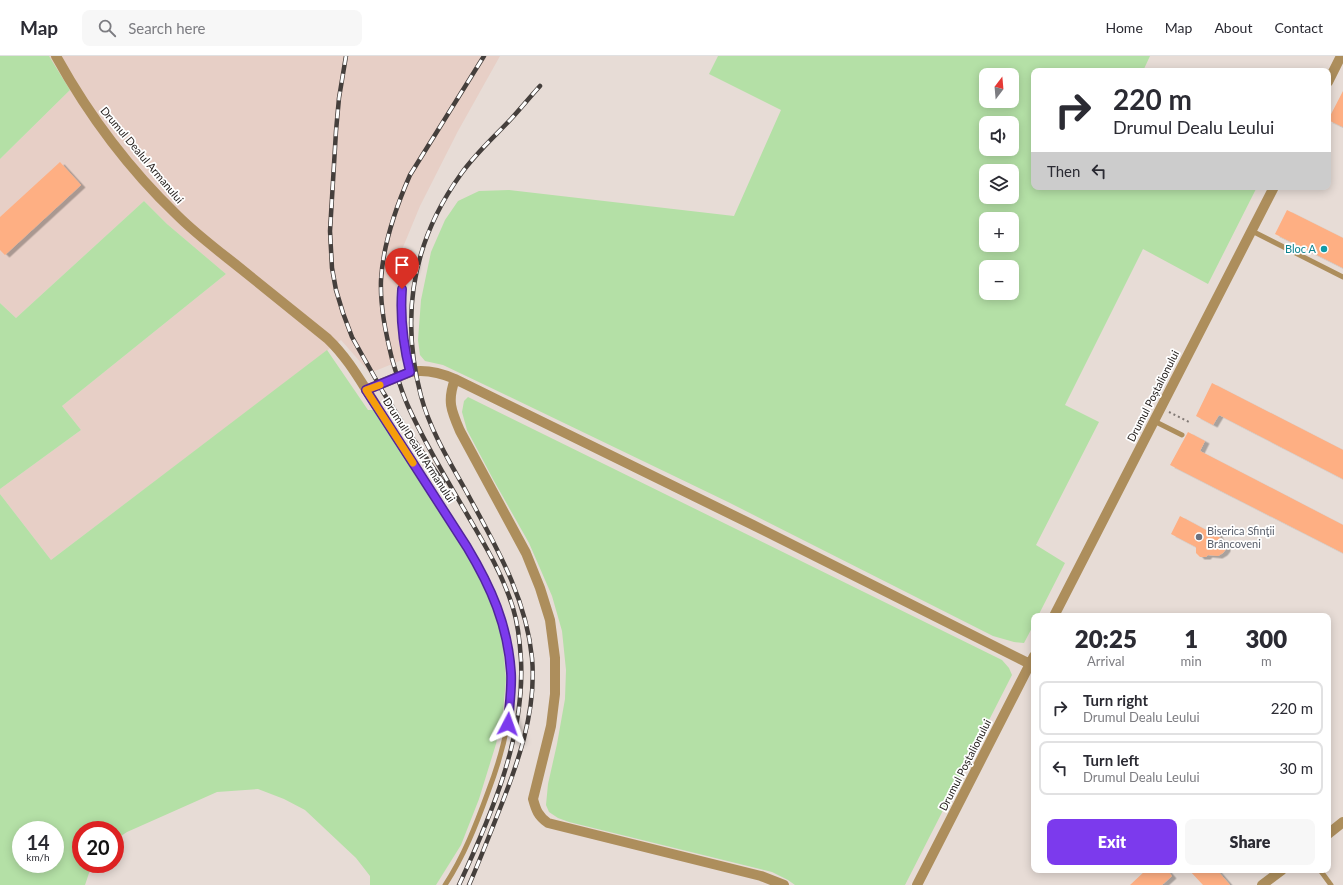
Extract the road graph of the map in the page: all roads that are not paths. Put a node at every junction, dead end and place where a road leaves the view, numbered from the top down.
1 (56, 56) edge
2 (1342, 56) edge
3 (1331, 76) edge
4 (1272, 190) edge
5 (1252, 231) junction
6 (1343, 277) edge
7 (403, 279) dead end
8 (410, 372) junction
9 (455, 379) junction
10 (366, 390) junction
11 (376, 405) joint
12 (1154, 421) junction
13 (1182, 435) dead end
14 (1056, 613) edge
15 (1031, 660) edge
16 (1031, 662) edge
17 (1343, 822) edge
18 (1331, 832) edge
19 (1278, 873) edge
20 (1322, 873) edge
21 (445, 885) edge
22 (784, 885) edge
23 (917, 885) edge
24 (1262, 885) edge
25 (1331, 885) edge

1 - 10 street, Drumul Dealul Armanului
2 - 3 street
4 - 5 street, Drumul Poștalionului
5 - 6 lane
5 - 12 street, Drumul Poștalionului
7 - 8 lane
8 - 9 street
8 - 10 street
9 - 15 street
9 - 22 street
10 - 11 street, Drumul Dealul Armanului
11 - 21 lane, Drumul Dealul Armanului
12 - 13 lane
12 - 14 street, Drumul Poștalionului
16 - 23 street, Drumul Poștalionului
17 - 18 street
19 - 24 street
20 - 25 lane

